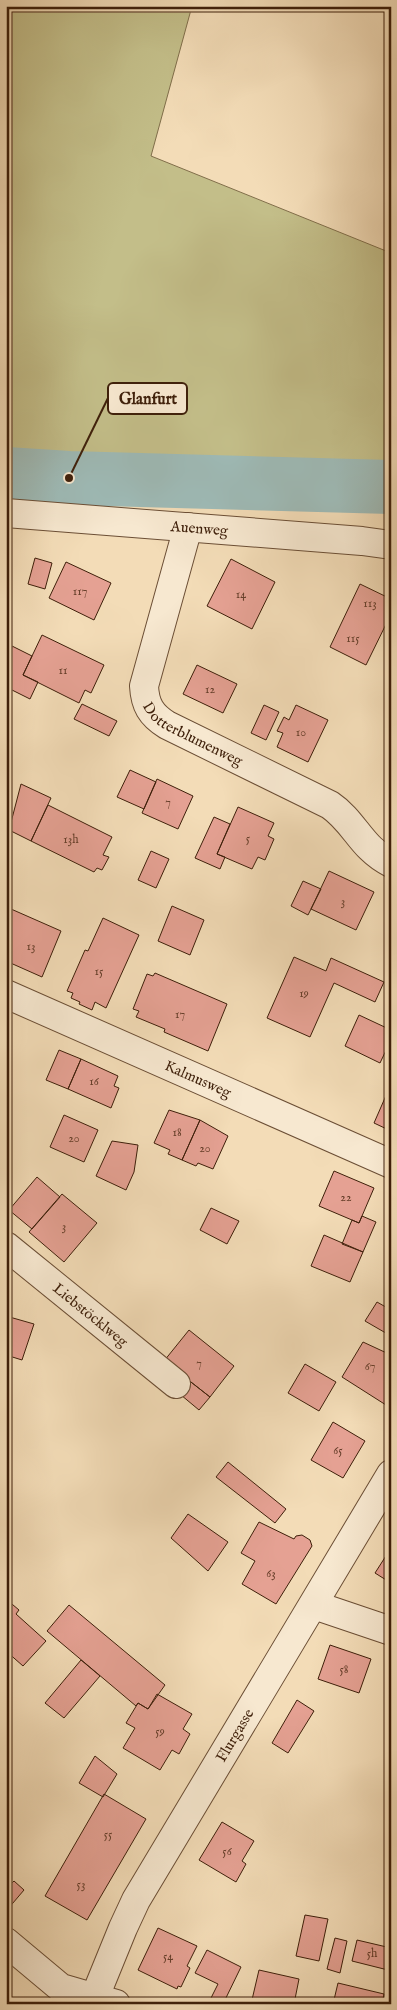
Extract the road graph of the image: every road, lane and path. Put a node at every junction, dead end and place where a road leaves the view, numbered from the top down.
1 (6, 513) edge
2 (188, 527) junction
3 (391, 545) edge
4 (391, 863) edge
5 (6, 994) edge
6 (391, 1164) edge
7 (6, 1246) edge
8 (176, 1384) dead end
9 (391, 1474) edge
10 (314, 1605) junction
11 (391, 1631) edge
12 (6, 1942) edge
13 (100, 2002) edge

1 - 2 street, Auenweg
2 - 3 street, Auenweg
2 - 4 street, Dotterblumenweg
5 - 6 street, Kalmusweg
7 - 8 street, Liebstöcklweg
9 - 10 street, Flurgasse
10 - 11 street
10 - 13 street, Flurgasse
12 - 13 street

